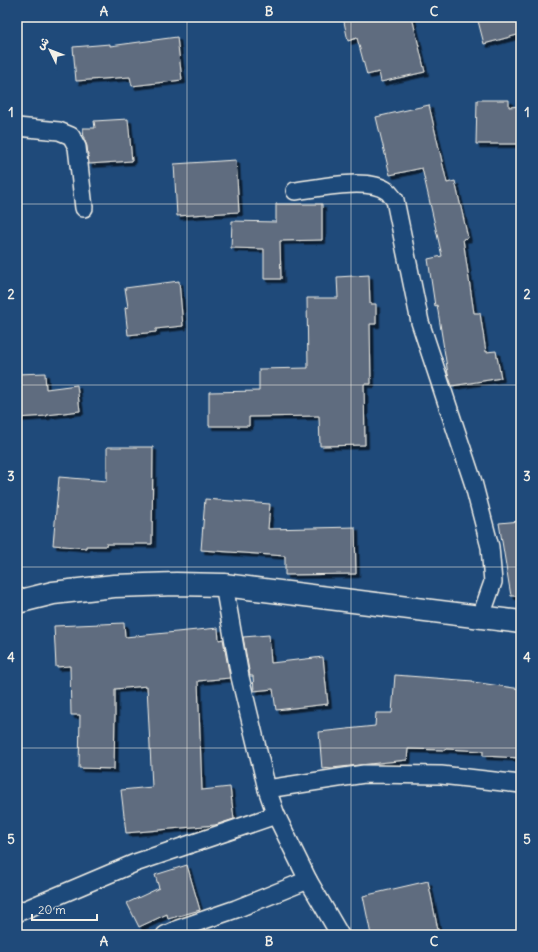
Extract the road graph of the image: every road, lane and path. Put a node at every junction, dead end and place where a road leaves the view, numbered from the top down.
1 (17, 127) edge
2 (295, 191) dead end
3 (84, 208) dead end
4 (224, 584) junction
5 (21, 598) edge
6 (481, 616) junction
7 (521, 622) edge
8 (521, 784) edge
9 (267, 789) junction
10 (276, 815) junction
11 (308, 880) junction
12 (17, 914) edge
13 (165, 935) edge
14 (340, 935) edge

1 - 3 street
2 - 6 street
4 - 5 main road
4 - 6 main road
4 - 9 street
6 - 7 main road
8 - 9 street
9 - 10 street
10 - 11 street
10 - 12 street
11 - 13 street
11 - 14 street

